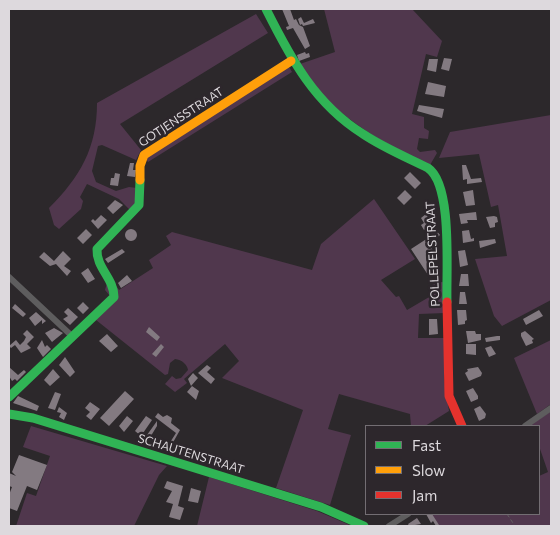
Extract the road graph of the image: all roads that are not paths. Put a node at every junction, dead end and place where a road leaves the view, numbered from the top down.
1 (266, 9) edge
2 (291, 61) junction
3 (9, 277) edge
4 (73, 337) junction
5 (9, 397) edge
6 (551, 408) edge
7 (9, 414) edge
8 (462, 425) edge
9 (527, 425) edge
10 (406, 515) edge
11 (364, 526) edge
12 (389, 526) edge

1 - 2 street, POLLEPELSTRAAT
2 - 4 street, GOTJENSSTRAAT
2 - 8 street, POLLEPELSTRAAT
3 - 4 street
4 - 5 street, GOTJENSSTRAAT
6 - 9 street
7 - 11 street, SCHAUTENSTRAAT
10 - 12 street

